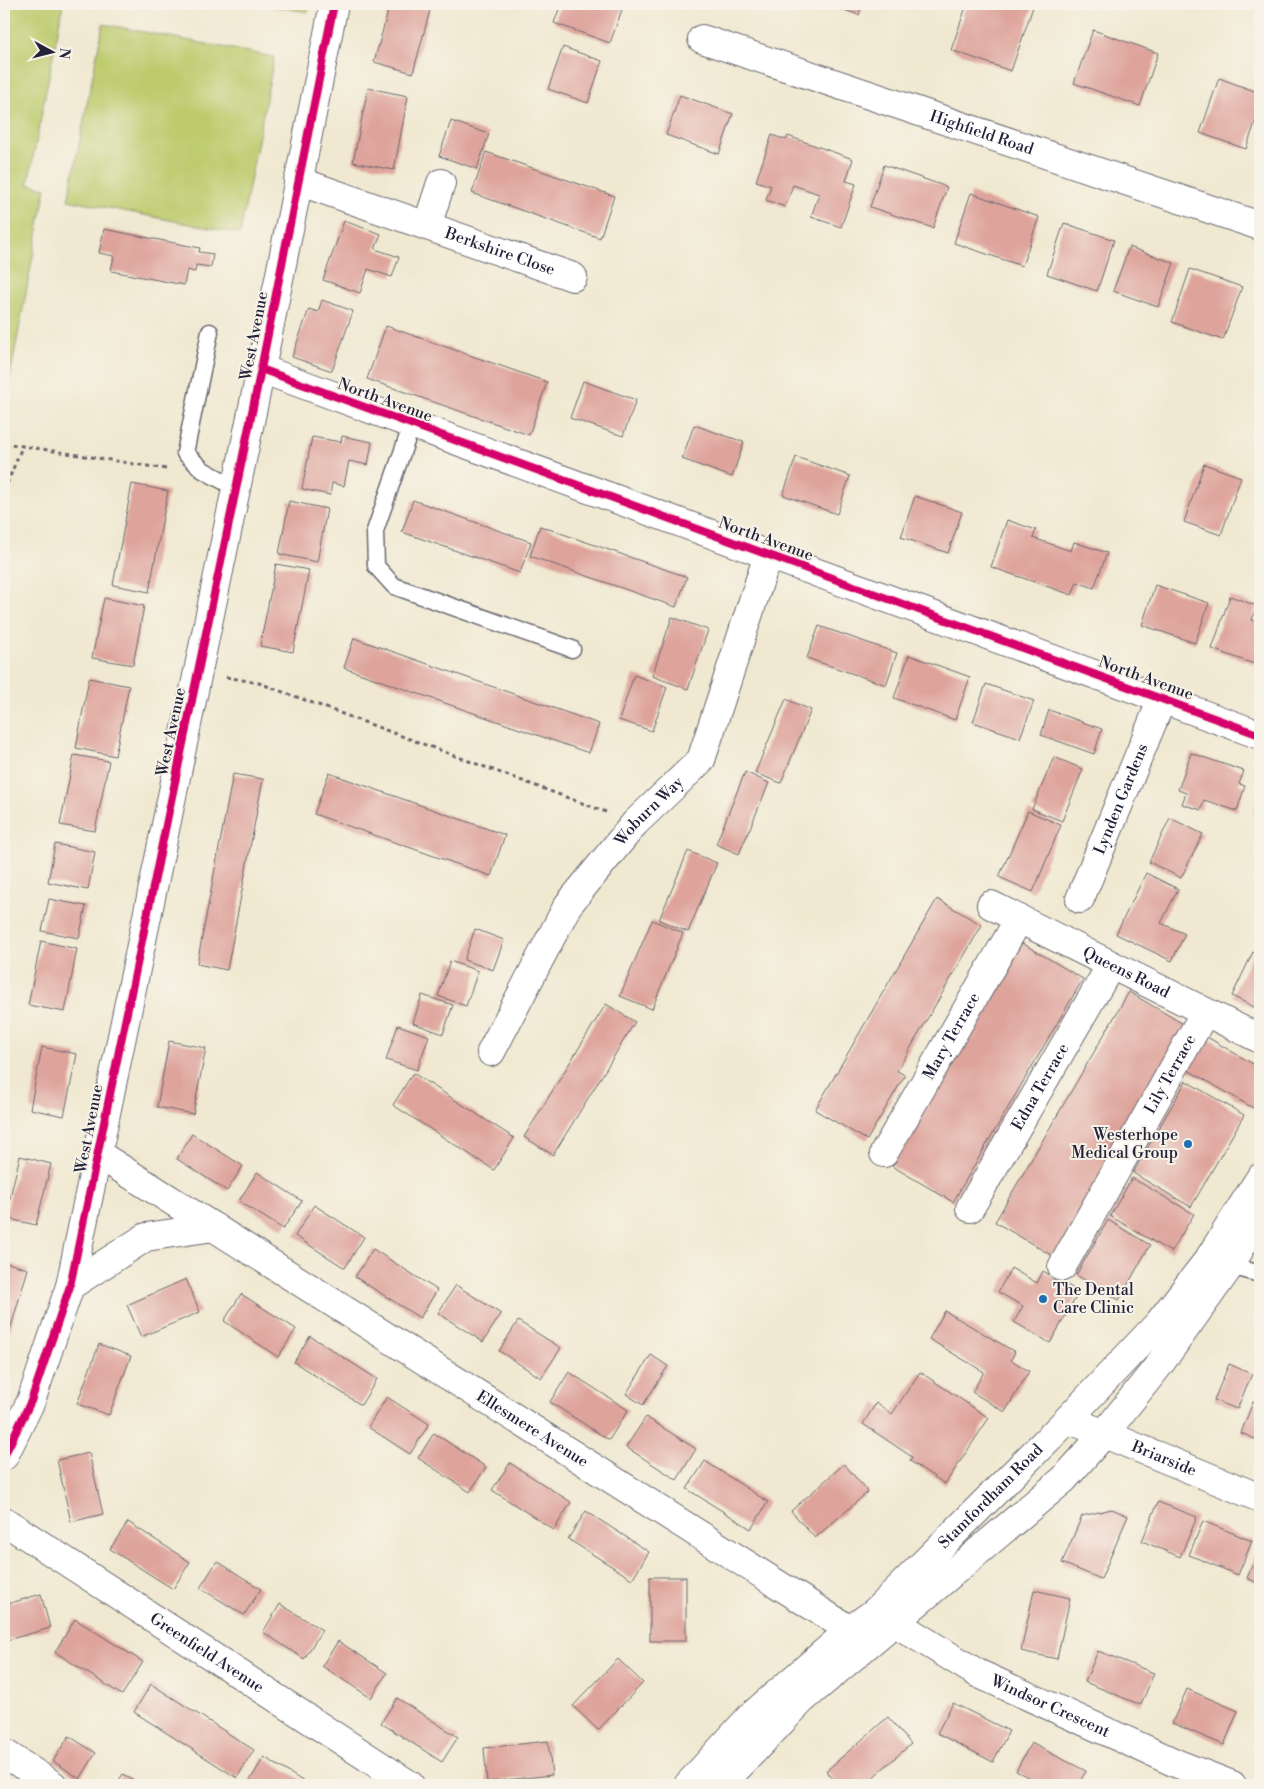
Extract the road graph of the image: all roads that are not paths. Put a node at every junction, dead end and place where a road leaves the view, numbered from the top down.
1 (334, 4) edge
2 (702, 39) dead end
3 (298, 181) junction
4 (441, 183) dead end
5 (427, 226) junction
6 (1260, 226) edge
7 (573, 277) dead end
8 (210, 332) dead end
9 (261, 369) junction
10 (412, 424) junction
11 (236, 488) junction
12 (768, 555) junction
13 (572, 649) dead end
14 (1162, 699) junction
15 (1260, 735) edge
16 (1080, 899) dead end
17 (991, 905) dead end
18 (1019, 919) junction
19 (1111, 965) junction
20 (1205, 1012) junction
21 (1260, 1040) edge
22 (491, 1052) dead end
23 (884, 1153) dead end
24 (98, 1154) junction
25 (1260, 1178) edge
26 (970, 1208) dead end
27 (1260, 1215) edge
28 (214, 1227) junction
29 (1219, 1263) junction
30 (1062, 1267) dead end
31 (1260, 1274) edge
32 (70, 1286) junction
33 (1068, 1419) junction
34 (1104, 1434) junction
35 (4, 1456) edge
36 (1260, 1498) edge
37 (4, 1521) edge
38 (884, 1617) junction
39 (850, 1630) junction
40 (7, 1761) edge
41 (53, 1785) edge
42 (410, 1785) edge
43 (688, 1785) edge
44 (721, 1785) edge
45 (1232, 1785) edge

1 - 3 street, West Avenue
2 - 6 street, Highfield Road
3 - 5 street, Berkshire Close
3 - 9 street, West Avenue
4 - 5 street, Berkshire Close
5 - 7 street, Berkshire Close
8 - 11 lane
9 - 10 street, North Avenue
9 - 11 street, West Avenue
10 - 12 street, North Avenue
10 - 13 lane
11 - 24 street, West Avenue
12 - 14 street, North Avenue
12 - 22 street, Woburn Way
14 - 15 street, North Avenue
14 - 16 street, Lynden Gardens
17 - 18 street, Queens Road
18 - 19 street, Queens Road
18 - 23 street, Mary Terrace
19 - 20 street, Queens Road
19 - 26 street, Edna Terrace
20 - 21 street, Queens Road
20 - 30 street, Lily Terrace
24 - 28 street, Ellesmere Avenue
24 - 32 street, West Avenue
25 - 29 street, Stamfordham Road
27 - 29 street, Stamfordham Road
28 - 32 street
28 - 39 street, Ellesmere Avenue
29 - 31 lane
29 - 33 street, Stamfordham Road
29 - 34 street, Stamfordham Road
32 - 35 street, West Avenue
33 - 34 street, Briarside
33 - 38 street, Stamfordham Road
34 - 36 street, Briarside
34 - 38 street, Stamfordham Road
37 - 42 street, Greenfield Avenue
38 - 39 street, Stamfordham Road
38 - 44 street, Stamfordham Road
38 - 45 street, Windsor Crescent
39 - 43 street, Stamfordham Road
40 - 41 street

